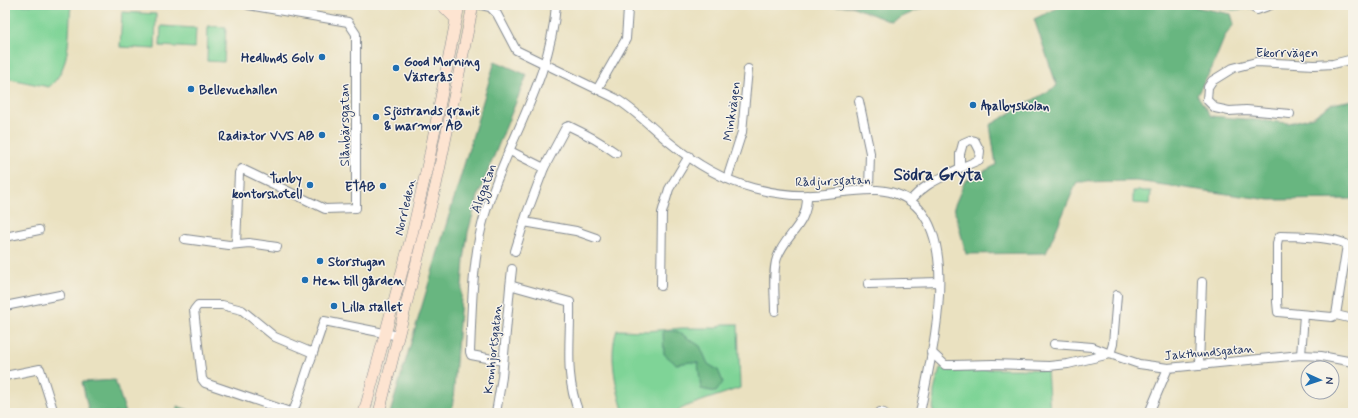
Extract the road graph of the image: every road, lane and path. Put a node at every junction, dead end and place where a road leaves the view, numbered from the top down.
1 (248, 5) edge
2 (442, 5) edge
3 (463, 5) edge
4 (481, 5) edge
5 (556, 5) edge
6 (1248, 5) edge
7 (1271, 5) edge
8 (628, 9) dead end
9 (456, 19) junction
10 (1353, 59) edge
11 (546, 64) junction
12 (748, 69) dead end
13 (598, 88) junction
14 (859, 101) dead end
15 (1290, 114) dead end
16 (510, 152) junction
17 (616, 153) dead end
18 (689, 156) junction
19 (544, 168) junction
20 (960, 168) dead end
21 (728, 179) junction
22 (869, 190) junction
23 (807, 195) junction
24 (910, 201) junction
25 (524, 222) junction
26 (39, 230) dead end
27 (5, 237) edge
28 (596, 238) dead end
29 (185, 239) dead end
30 (236, 244) junction
31 (277, 247) dead end
32 (515, 251) dead end
33 (512, 269) dead end
34 (939, 282) junction
35 (1202, 282) dead end
36 (868, 284) dead end
37 (661, 286) dead end
38 (510, 287) junction
39 (60, 295) dead end
40 (1117, 295) dead end
41 (5, 306) edge
42 (775, 311) dead end
43 (1304, 315) junction
44 (1336, 315) junction
45 (1353, 319) edge
46 (386, 333) junction
47 (399, 336) junction
48 (1054, 344) dead end
49 (931, 352) junction
50 (313, 353) junction
51 (1110, 354) junction
52 (1301, 355) junction
53 (503, 361) junction
54 (1353, 362) edge
55 (1199, 365) junction
56 (1168, 368) junction
57 (5, 376) edge
58 (54, 413) edge
59 (364, 413) edge
60 (379, 413) edge
61 (496, 413) edge
62 (579, 413) edge
63 (920, 413) edge
64 (1149, 413) edge

1 - 30 street, Slånbärsgatan
2 - 9 main road
3 - 9 main road, Norrleden
3 - 47 main road, Norrleden
4 - 11 street, Rådjursgatan
5 - 11 street, Älggatan
6 - 7 street
8 - 13 street
9 - 46 main road, Norrleden
10 - 15 street, Ekorrvägen
11 - 13 street, Rådjursgatan
11 - 16 street, Älggatan
12 - 21 street, Minkvägen
13 - 18 street, Rådjursgatan
14 - 22 street
16 - 19 street
16 - 53 street, Älggatan
17 - 19 street
18 - 21 street, Rådjursgatan
18 - 37 street
19 - 25 street
20 - 24 street
21 - 23 street, Rådjursgatan
22 - 23 street, Rådjursgatan
22 - 24 street, Rådjursgatan
23 - 42 street
24 - 34 street, Rådjursgatan
25 - 28 street
25 - 32 street
26 - 27 street
29 - 30 street
30 - 31 street
33 - 38 street, Kronhjortsgatan
34 - 36 street
34 - 49 street, Rådjursgatan
35 - 55 street
38 - 53 street, Kronhjortsgatan
38 - 62 street, Kronhjortsgatan
39 - 41 street
40 - 51 street
43 - 44 street
43 - 44 street
43 - 52 street
44 - 45 street
46 - 47 street
46 - 50 street
46 - 59 main road, Norrleden
47 - 60 main road, Norrleden
48 - 51 street, Jakthundsgatan
49 - 51 street
49 - 63 street, Rådjursgatan
50 - 50 street
51 - 56 street, Jakthundsgatan
52 - 54 street, Jakthundsgatan
52 - 55 street, Jakthundsgatan
53 - 61 street, Kronhjortsgatan
55 - 56 street, Jakthundsgatan
56 - 64 street
57 - 58 street

